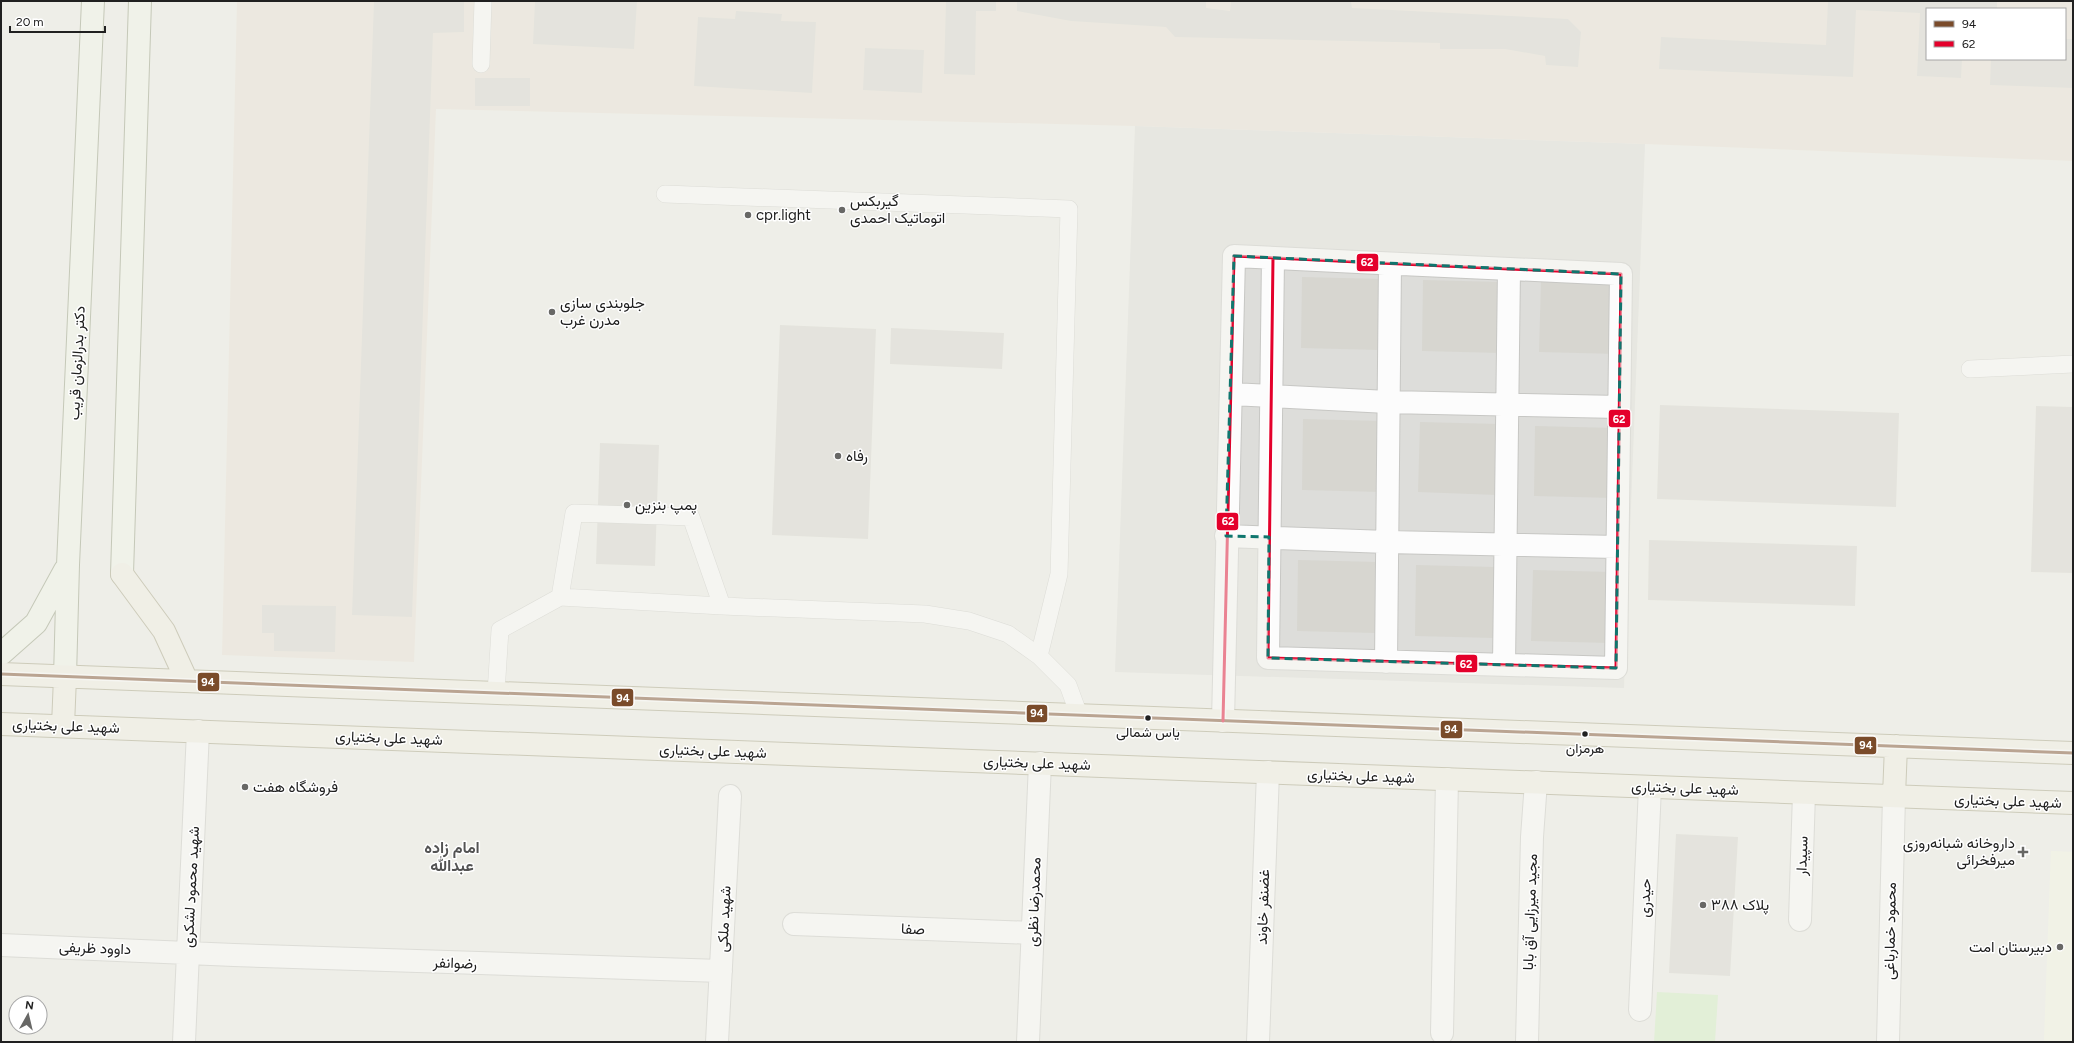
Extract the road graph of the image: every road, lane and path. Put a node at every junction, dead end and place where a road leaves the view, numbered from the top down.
1 (93, 1) edge
2 (140, 1) edge
3 (483, 1) edge
4 (481, 64) dead end
5 (665, 194) dead end
6 (1273, 258) junction
7 (1390, 264) junction
8 (1508, 269) junction
9 (2073, 364) edge
10 (1970, 369) dead end
11 (1231, 394) junction
12 (1271, 396) junction
13 (1388, 402) junction
14 (1506, 405) junction
15 (1619, 407) junction
16 (1226, 536) junction
17 (1269, 537) junction
18 (1387, 542) junction
19 (1506, 545) junction
20 (1617, 547) junction
21 (68, 565) junction
22 (560, 597) junction
23 (722, 606) junction
24 (1, 654) edge
25 (1039, 656) junction
26 (1386, 662) junction
27 (1504, 665) junction
28 (1, 674) edge
29 (65, 676) junction
30 (187, 681) junction
31 (496, 693) junction
32 (1079, 715) junction
33 (1223, 721) junction
34 (1, 724) edge
35 (63, 726) junction
36 (198, 731) junction
37 (1896, 746) junction
38 (2073, 753) edge
39 (1040, 763) junction
40 (1268, 772) junction
41 (1447, 779) junction
42 (1536, 782) junction
43 (1650, 786) junction
44 (1804, 793) junction
45 (730, 796) dead end
46 (1894, 796) junction
47 (2073, 803) edge
48 (1800, 920) dead end
49 (794, 924) dead end
50 (1033, 933) junction
51 (1, 945) edge
52 (188, 952) junction
53 (721, 971) junction
54 (1640, 1010) dead end
55 (1442, 1033) dead end
56 (184, 1042) edge
57 (717, 1042) edge
58 (1028, 1042) edge
59 (1258, 1042) edge
60 (1527, 1042) edge
61 (1888, 1042) edge

1 - 21 main road, دکتر بدرالزمان قریب
2 - 30 main road
3 - 4 lane
5 - 25 lane
6 - 7 street
6 - 11 street
6 - 12 street
7 - 8 street
7 - 13 street
8 - 14 street
8 - 15 street
9 - 10 lane
11 - 12 street
11 - 16 street
12 - 13 street
12 - 17 street
13 - 14 street
13 - 18 street
14 - 15 street
14 - 19 street
15 - 20 street
16 - 17 street
16 - 33 street
17 - 18 street
17 - 26 street
18 - 19 street
18 - 26 street
19 - 20 street
19 - 27 street
20 - 27 street
21 - 24 main road
21 - 29 main road, دکتر بدرالزمان قریب
22 - 23 lane
22 - 23 lane
22 - 31 lane
23 - 25 lane
25 - 32 lane
26 - 27 street
28 - 29 main road
29 - 30 main road
29 - 35 main road, دکتر بدرالزمان قریب
30 - 31 main road
31 - 32 main road
32 - 33 main road
33 - 37 main road
34 - 35 main road, شهید علی بختیاری
35 - 36 main road, شهید علی بختیاری
36 - 39 main road, شهید علی بختیاری
36 - 52 street, شهید محمود لشکری
37 - 38 main road
37 - 46 main road
39 - 40 main road, شهید علی بختیاری
39 - 50 street, محمدرضا نظری
40 - 41 main road, شهید علی بختیاری
40 - 59 street, غضنفر خاوند
41 - 42 main road, شهید علی بختیاری
41 - 55 street
42 - 43 main road, شهید علی بختیاری
42 - 60 street, مجید میرزایی آق بابا
43 - 44 main road, شهید علی بختیاری
43 - 54 street, حیدری
44 - 46 main road, شهید علی بختیاری
44 - 48 street, سپیدار
45 - 53 street, شهید ملکی
46 - 47 main road, شهید علی بختیاری
46 - 61 street, محمود خمارباغی
49 - 50 street, صفا
50 - 58 street, محمدرضا نظری
51 - 52 street, داوود ظریفی
52 - 53 street, رضوانفر
52 - 56 street, شهید محمود لشکری
53 - 57 street, شهید ملکی

